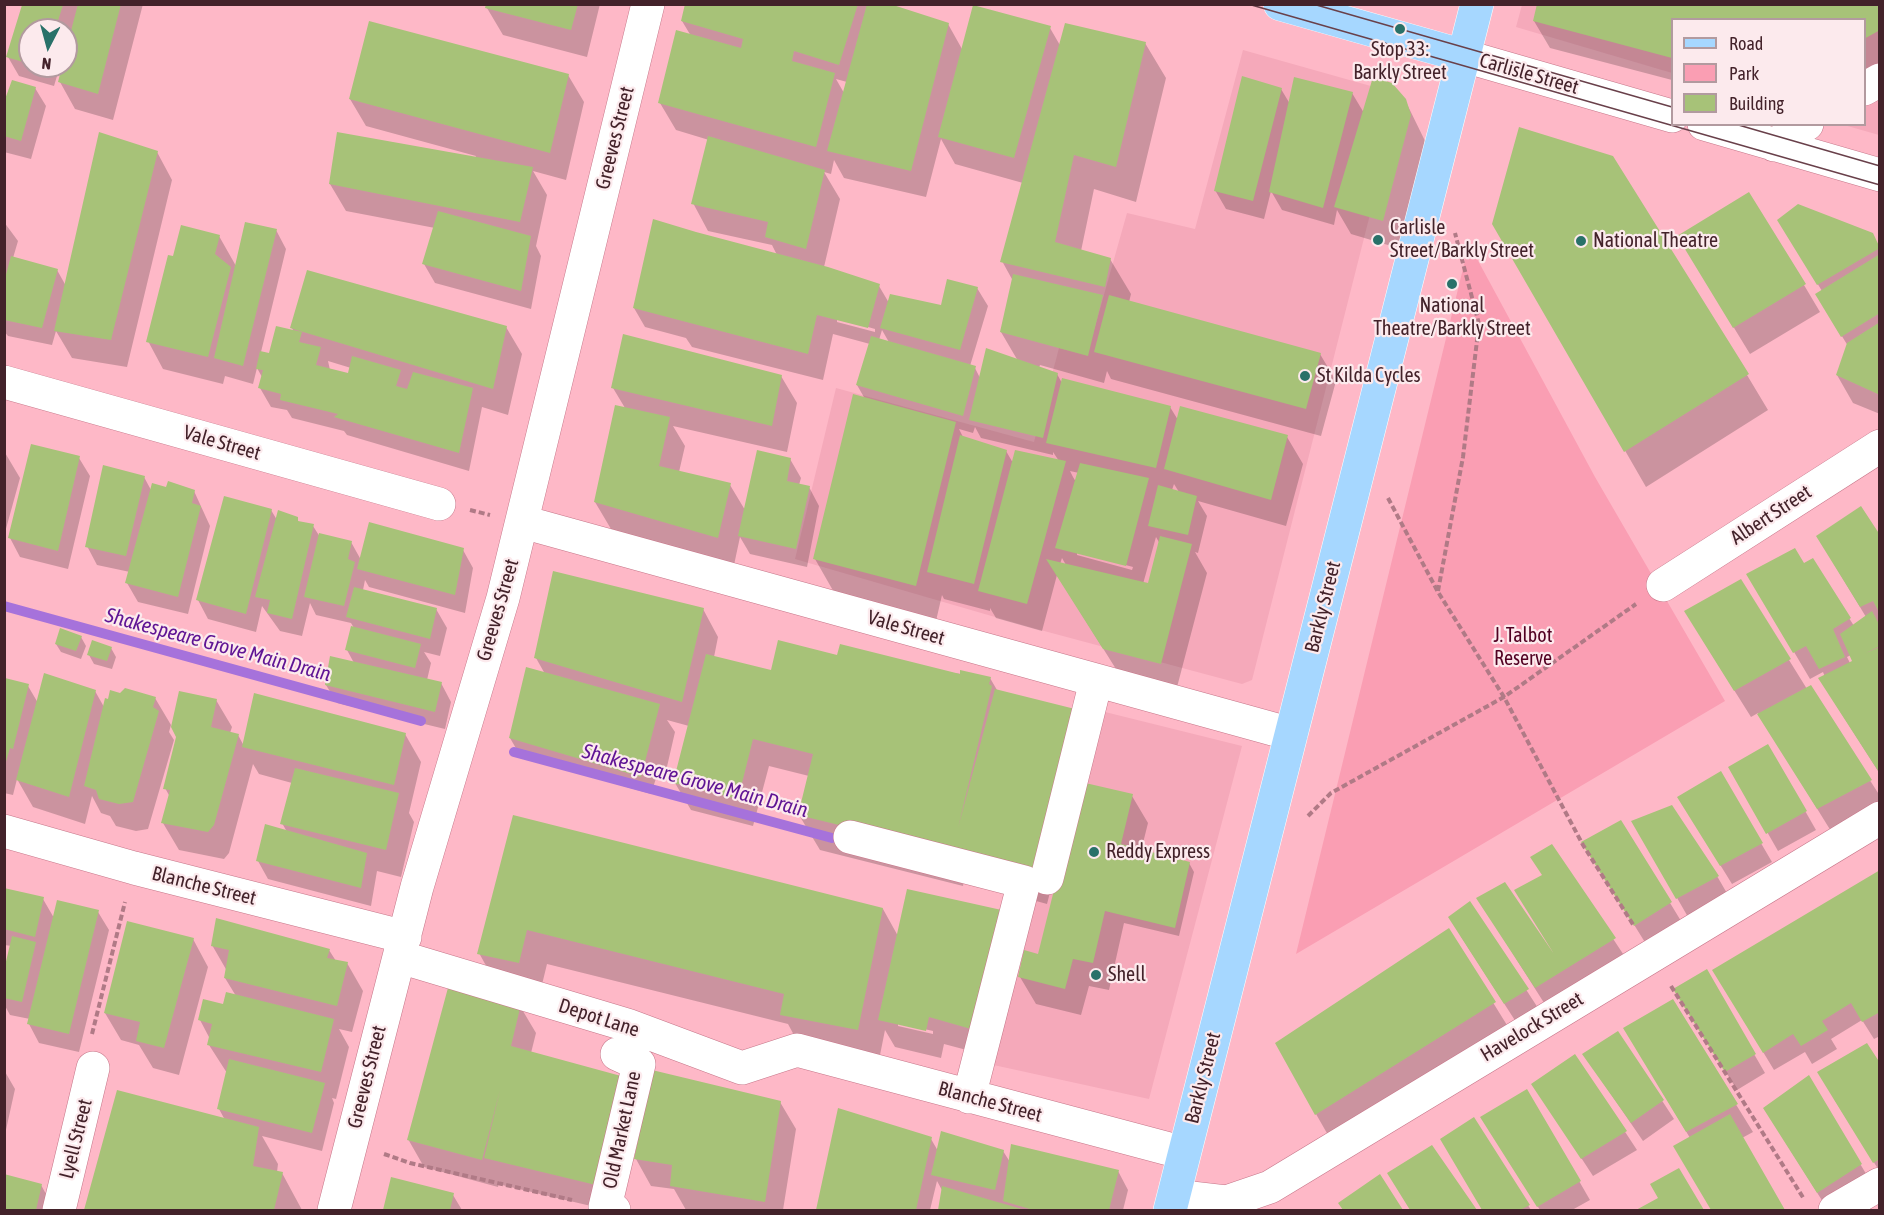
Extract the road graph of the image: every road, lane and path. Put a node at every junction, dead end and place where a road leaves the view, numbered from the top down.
1 (648, 4) edge
2 (1280, 4) edge
3 (1477, 4) edge
4 (1464, 56) junction
5 (1880, 80) edge
6 (1866, 88) edge
7 (1671, 116) edge
8 (1711, 126) edge
9 (1804, 126) edge
10 (1774, 144) junction
11 (1880, 175) edge
12 (1454, 225) dead end
13 (4, 382) edge
14 (1880, 446) edge
15 (1363, 450) junction
16 (439, 504) joint
17 (522, 522) junction
18 (1663, 585) joint
19 (1438, 592) junction
20 (1096, 681) junction
21 (1504, 697) junction
22 (1291, 734) junction
23 (1306, 817) dead end
24 (1880, 818) edge
25 (4, 831) edge
26 (850, 837) dead end
27 (135, 868) junction
28 (1047, 878) dead end
29 (402, 947) junction
30 (1652, 954) junction
31 (796, 1050) joint
32 (617, 1054) dead end
33 (93, 1068) joint
34 (969, 1097) junction
35 (350, 1143) junction
36 (1184, 1153) junction
37 (1880, 1184) edge
38 (1172, 1203) edge
39 (1820, 1206) edge
40 (610, 1209) edge
41 (58, 1210) edge
42 (334, 1210) edge

1 - 17 street, Greeves Street
2 - 4 main road, Carlisle Street
3 - 4 main road, Barkly Street
4 - 7 street, Carlisle Street
4 - 15 main road, Barkly Street
5 - 6 street
8 - 10 street
9 - 10 street
10 - 11 street
12 - 19 path
13 - 16 street, Vale Street
14 - 18 street, Albert Street
15 - 19 path
15 - 22 main road, Barkly Street
16 - 17 path
17 - 20 street, Vale Street
17 - 29 street, Greeves Street
18 - 21 path
19 - 21 path
20 - 22 street, Vale Street
20 - 28 street
21 - 23 path
21 - 30 path
22 - 36 main road, Barkly Street
24 - 30 street, Havelock Street
25 - 27 street, Blanche Street
26 - 34 street
27 - 29 street, Blanche Street
27 - 33 path
29 - 31 street, Depot Lane
29 - 35 street, Greeves Street
30 - 38 street, Havelock Street
30 - 39 path
31 - 34 street, Blanche Street
32 - 40 street, Old Market Lane
33 - 41 street, Lyell Street
34 - 36 street, Blanche Street
35 - 40 path
35 - 42 street, Greeves Street
36 - 38 main road, Barkly Street
37 - 39 street

